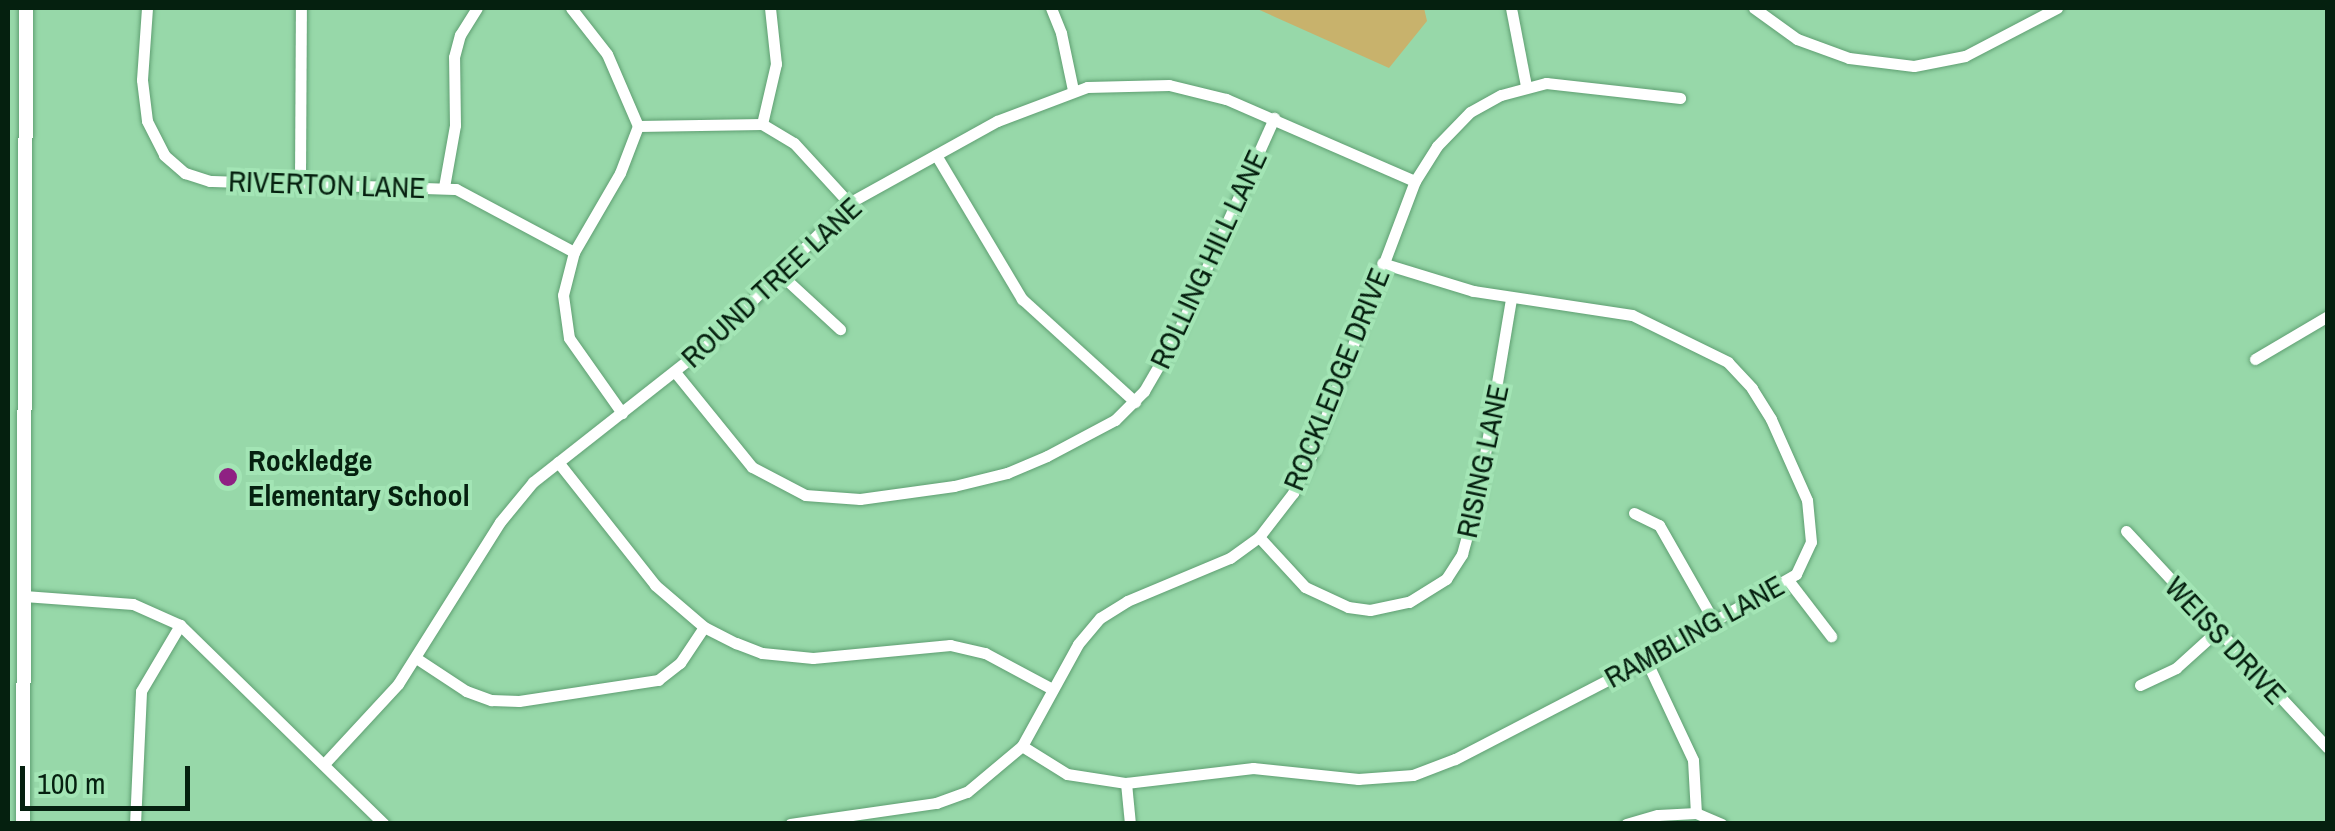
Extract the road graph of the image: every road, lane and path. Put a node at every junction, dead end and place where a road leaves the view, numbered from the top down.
1 (26, 8) edge
2 (147, 8) edge
3 (302, 8) edge
4 (477, 8) edge
5 (571, 8) edge
6 (770, 8) edge
7 (1050, 8) edge
8 (1510, 8) edge
9 (1754, 8) edge
10 (2057, 8) edge
11 (1526, 86) junction
12 (1073, 90) junction
13 (1680, 98) dead end
14 (1274, 118) junction
15 (762, 124) junction
16 (638, 126) junction
17 (936, 155) junction
18 (1415, 181) junction
19 (300, 183) junction
20 (444, 187) junction
21 (849, 203) junction
22 (574, 252) junction
23 (1382, 263) junction
24 (779, 273) junction
25 (1511, 298) junction
26 (2328, 316) edge
27 (840, 329) dead end
28 (2256, 360) dead end
29 (675, 372) junction
30 (1135, 402) junction
31 (622, 413) junction
32 (558, 462) junction
33 (1634, 514) dead end
34 (2126, 531) dead end
35 (1259, 537) junction
36 (1788, 580) junction
37 (24, 596) junction
38 (1715, 623) junction
39 (180, 625) junction
40 (704, 627) junction
41 (2217, 632) junction
42 (1832, 636) dead end
43 (416, 658) junction
44 (1646, 660) junction
45 (2140, 685) dead end
46 (1052, 688) junction
47 (1022, 746) junction
48 (2328, 748) edge
49 (324, 764) junction
50 (1126, 783) junction
51 (1696, 813) junction
52 (23, 824) edge
53 (135, 824) edge
54 (384, 824) edge
55 (790, 824) edge
56 (1130, 824) edge
57 (1626, 824) edge
58 (1722, 824) edge

1 - 37 main road
2 - 19 street, RIVERTON LANE
3 - 19 street
4 - 20 street
5 - 16 street
6 - 15 street
7 - 12 street
8 - 11 street
9 - 10 street
11 - 13 street, ROCKLEDGE DRIVE
11 - 18 street, ROCKLEDGE DRIVE
12 - 14 street, ROUND TREE LANE
12 - 17 street, ROUND TREE LANE
14 - 18 street, ROUND TREE LANE
14 - 30 street, ROLLING HILL LANE
15 - 16 street
15 - 21 street
16 - 22 street
17 - 21 street, ROUND TREE LANE
17 - 30 street
18 - 23 street, ROCKLEDGE DRIVE
19 - 20 street, RIVERTON LANE
20 - 22 street, RIVERTON LANE
21 - 24 street, ROUND TREE LANE
22 - 31 street
23 - 25 street, RAMBLING LANE
23 - 35 street, ROCKLEDGE DRIVE
24 - 27 street
24 - 29 street, ROUND TREE LANE
25 - 35 street, RISING LANE
25 - 36 street, RAMBLING LANE
26 - 28 street
29 - 30 street, ROLLING HILL LANE
29 - 31 street, ROUND TREE LANE
31 - 32 street, ROUND TREE LANE
32 - 40 street
32 - 43 street, ROUND TREE LANE
33 - 38 street
34 - 41 street, WEISS DRIVE
35 - 46 street, ROCKLEDGE DRIVE
36 - 38 street, RAMBLING LANE
36 - 42 street
37 - 39 street
37 - 52 main road
38 - 44 street, RAMBLING LANE
39 - 49 street
39 - 53 street
40 - 43 street
40 - 46 street
41 - 45 street
41 - 48 street, WEISS DRIVE
43 - 49 street, ROUND TREE LANE
44 - 50 street, RAMBLING LANE
44 - 51 street
46 - 47 street, ROCKLEDGE DRIVE
47 - 50 street, RAMBLING LANE
47 - 55 street, ROCKLEDGE DRIVE
49 - 54 street
50 - 56 street
51 - 57 street
51 - 58 street

